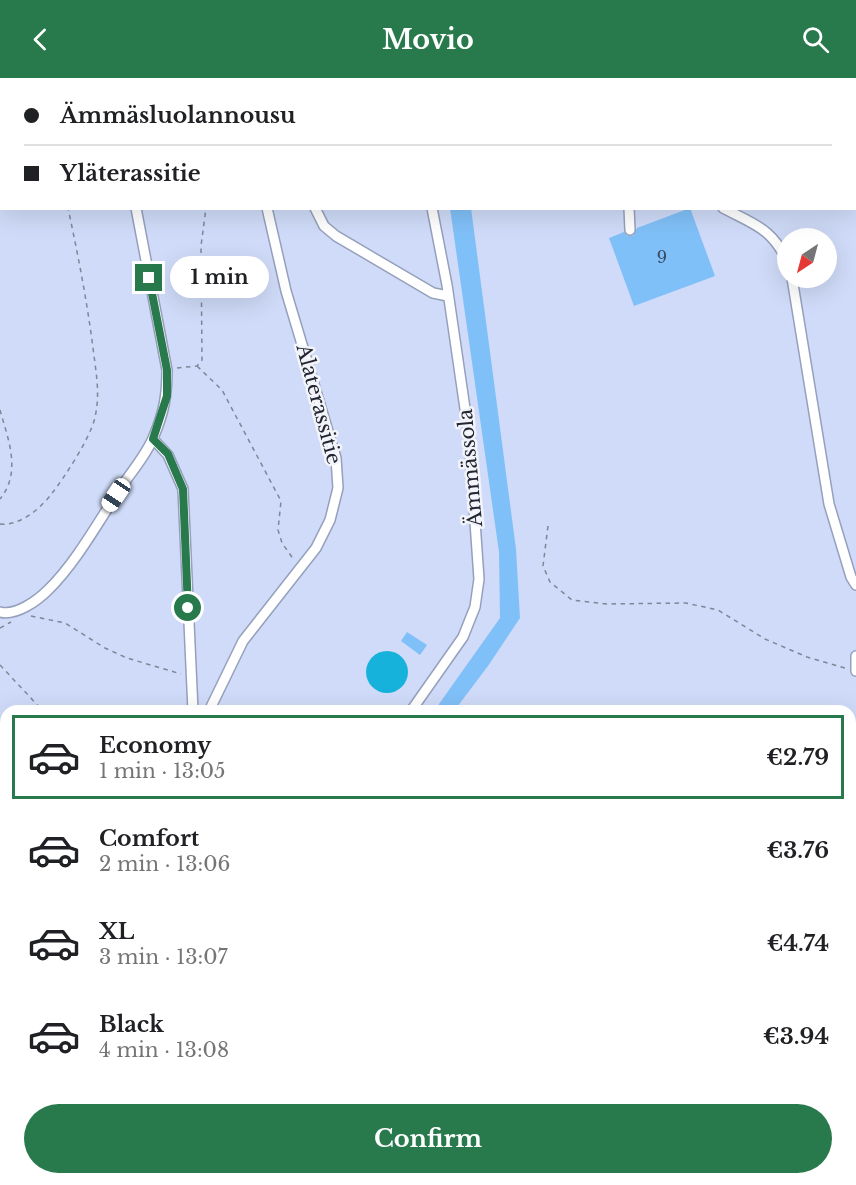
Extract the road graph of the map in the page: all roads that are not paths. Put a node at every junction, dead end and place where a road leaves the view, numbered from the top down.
1 (136, 210) edge
2 (267, 210) edge
3 (316, 210) edge
4 (432, 210) edge
5 (629, 210) edge
6 (727, 210) edge
7 (630, 230) dead end
8 (777, 243) edge
9 (794, 288) edge
10 (448, 296) junction
11 (153, 439) junction
12 (856, 585) edge
13 (0, 612) edge
14 (856, 656) edge
15 (855, 671) edge
16 (193, 705) edge
17 (212, 705) edge
18 (415, 705) edge

1 - 11 street
2 - 17 street, Alaterassitie
3 - 10 street
4 - 10 street, Ämmässola
5 - 7 street
6 - 8 street
9 - 12 street
10 - 18 street, Ämmässola
11 - 13 street
11 - 16 street
14 - 15 street

